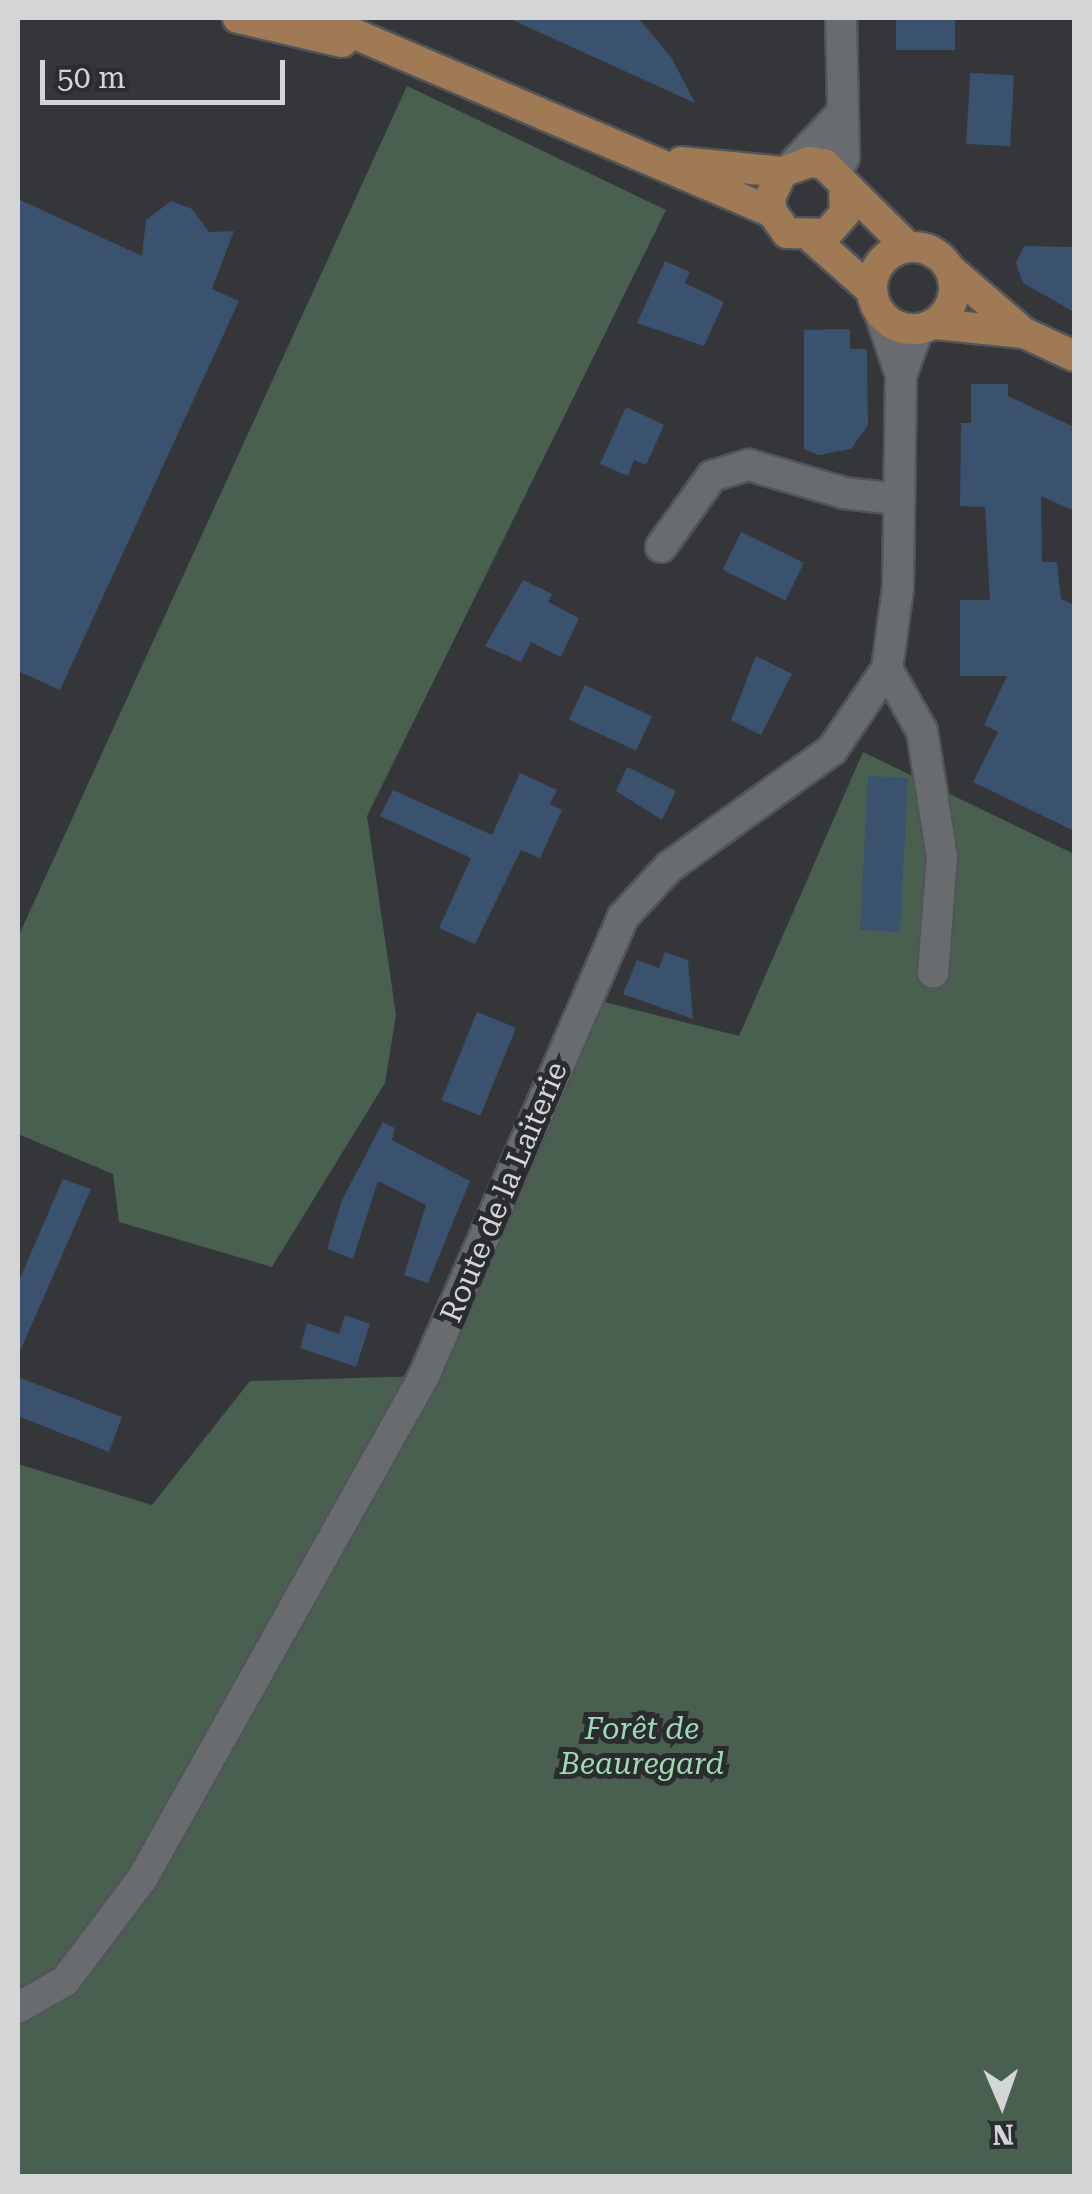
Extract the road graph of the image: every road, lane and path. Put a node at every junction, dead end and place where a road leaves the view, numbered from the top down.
1 (238, 18) edge
2 (318, 18) edge
3 (841, 18) edge
4 (386, 52) junction
5 (842, 114) junction
6 (659, 160) junction
7 (788, 168) junction
8 (840, 179) junction
9 (772, 212) junction
10 (813, 239) junction
11 (908, 247) junction
12 (951, 270) junction
13 (876, 302) junction
14 (926, 326) junction
15 (1024, 333) junction
16 (1074, 356) edge
17 (901, 375) junction
18 (898, 499) junction
19 (661, 547) dead end
20 (888, 668) junction
21 (933, 973) dead end
22 (18, 2008) edge

1 - 4 main road
2 - 4 main road
3 - 5 street
4 - 6 main road
5 - 7 street
5 - 8 street
6 - 7 main road
6 - 9 main road
7 - 8 main road
7 - 9 main road
8 - 10 main road
8 - 11 main road
9 - 10 main road
10 - 13 main road
11 - 12 main road
11 - 13 main road
12 - 14 main road
12 - 15 main road
13 - 14 main road
13 - 17 street, Route de la Laiterie
14 - 15 main road
14 - 17 street, Route de la Laiterie
15 - 16 main road
17 - 18 street, Route de la Laiterie
18 - 19 street
18 - 20 street, Route de la Laiterie
20 - 21 street
20 - 22 street, Route de la Laiterie

